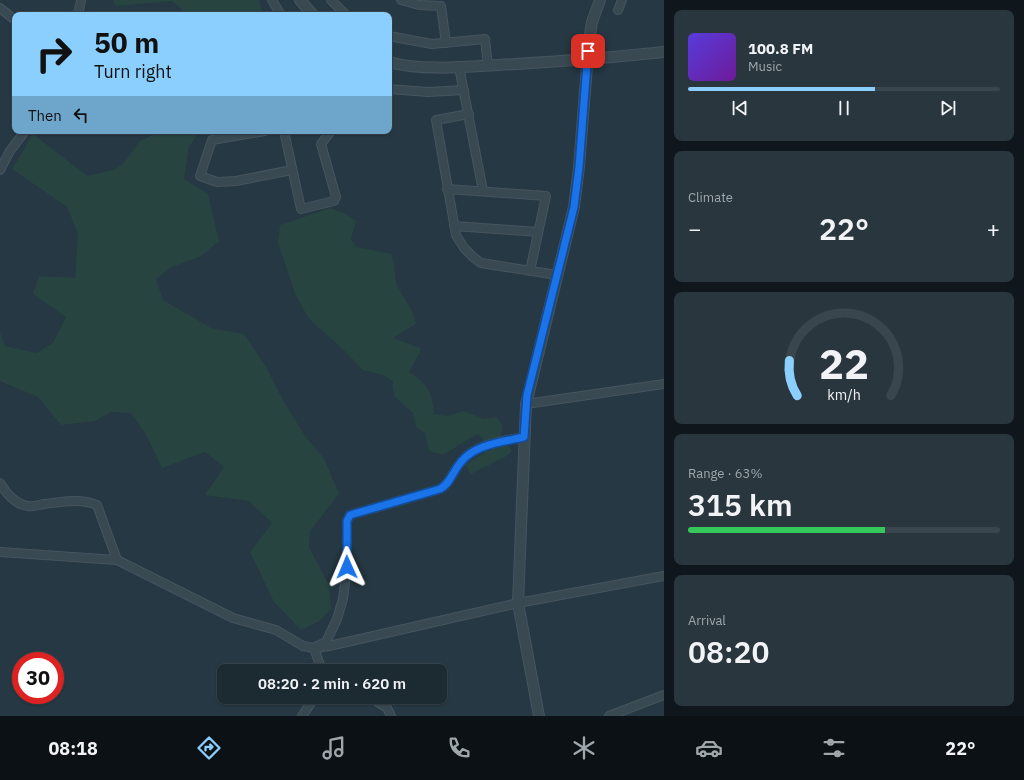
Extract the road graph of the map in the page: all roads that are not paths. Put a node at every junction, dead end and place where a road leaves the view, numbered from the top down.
1 (81, 0) edge
2 (272, 0) edge
3 (300, 0) edge
4 (331, 0) edge
5 (401, 0) edge
6 (600, 0) edge
7 (622, 0) edge
8 (0, 8) edge
9 (618, 10) dead end
10 (79, 12) edge
11 (279, 12) edge
12 (310, 12) edge
13 (343, 12) edge
14 (12, 18) edge
15 (392, 37) edge
16 (446, 43) junction
17 (664, 52) edge
18 (588, 60) junction
19 (392, 62) edge
20 (488, 66) junction
21 (459, 67) junction
22 (392, 89) edge
23 (464, 90) junction
24 (469, 114) junction
25 (23, 134) edge
26 (247, 134) edge
27 (285, 134) edge
28 (329, 134) edge
29 (0, 170) edge
30 (292, 170) junction
31 (447, 189) junction
32 (483, 191) junction
33 (454, 226) junction
34 (538, 232) junction
35 (530, 271) junction
36 (557, 275) junction
37 (664, 384) edge
38 (526, 404) junction
39 (524, 437) junction
40 (0, 483) edge
41 (0, 552) edge
42 (117, 560) junction
43 (664, 576) edge
44 (518, 603) junction
45 (314, 648) junction
46 (320, 664) edge
47 (664, 695) edge
48 (310, 704) edge
49 (381, 704) edge
50 (302, 716) edge
51 (391, 716) edge
52 (539, 716) edge
53 (609, 716) edge

1 - 10 street
2 - 11 street
3 - 12 street
4 - 13 street
5 - 16 street
6 - 18 street
7 - 9 street
8 - 14 street
15 - 16 street
16 - 20 street
17 - 18 street
18 - 20 street
18 - 36 street
19 - 21 street
20 - 21 street
21 - 23 street
22 - 23 street
23 - 24 street
24 - 31 street
24 - 32 street
25 - 29 street
26 - 30 street
27 - 30 street
28 - 30 street
31 - 32 street
31 - 33 street
32 - 34 street
33 - 34 street
33 - 35 street
34 - 35 street
35 - 36 street
36 - 38 street
37 - 38 street
38 - 39 street
39 - 44 street
39 - 45 street
40 - 42 street
41 - 42 street
42 - 45 street
43 - 44 street
44 - 45 street
44 - 52 street
45 - 46 street
47 - 53 street
48 - 50 street
49 - 51 street

